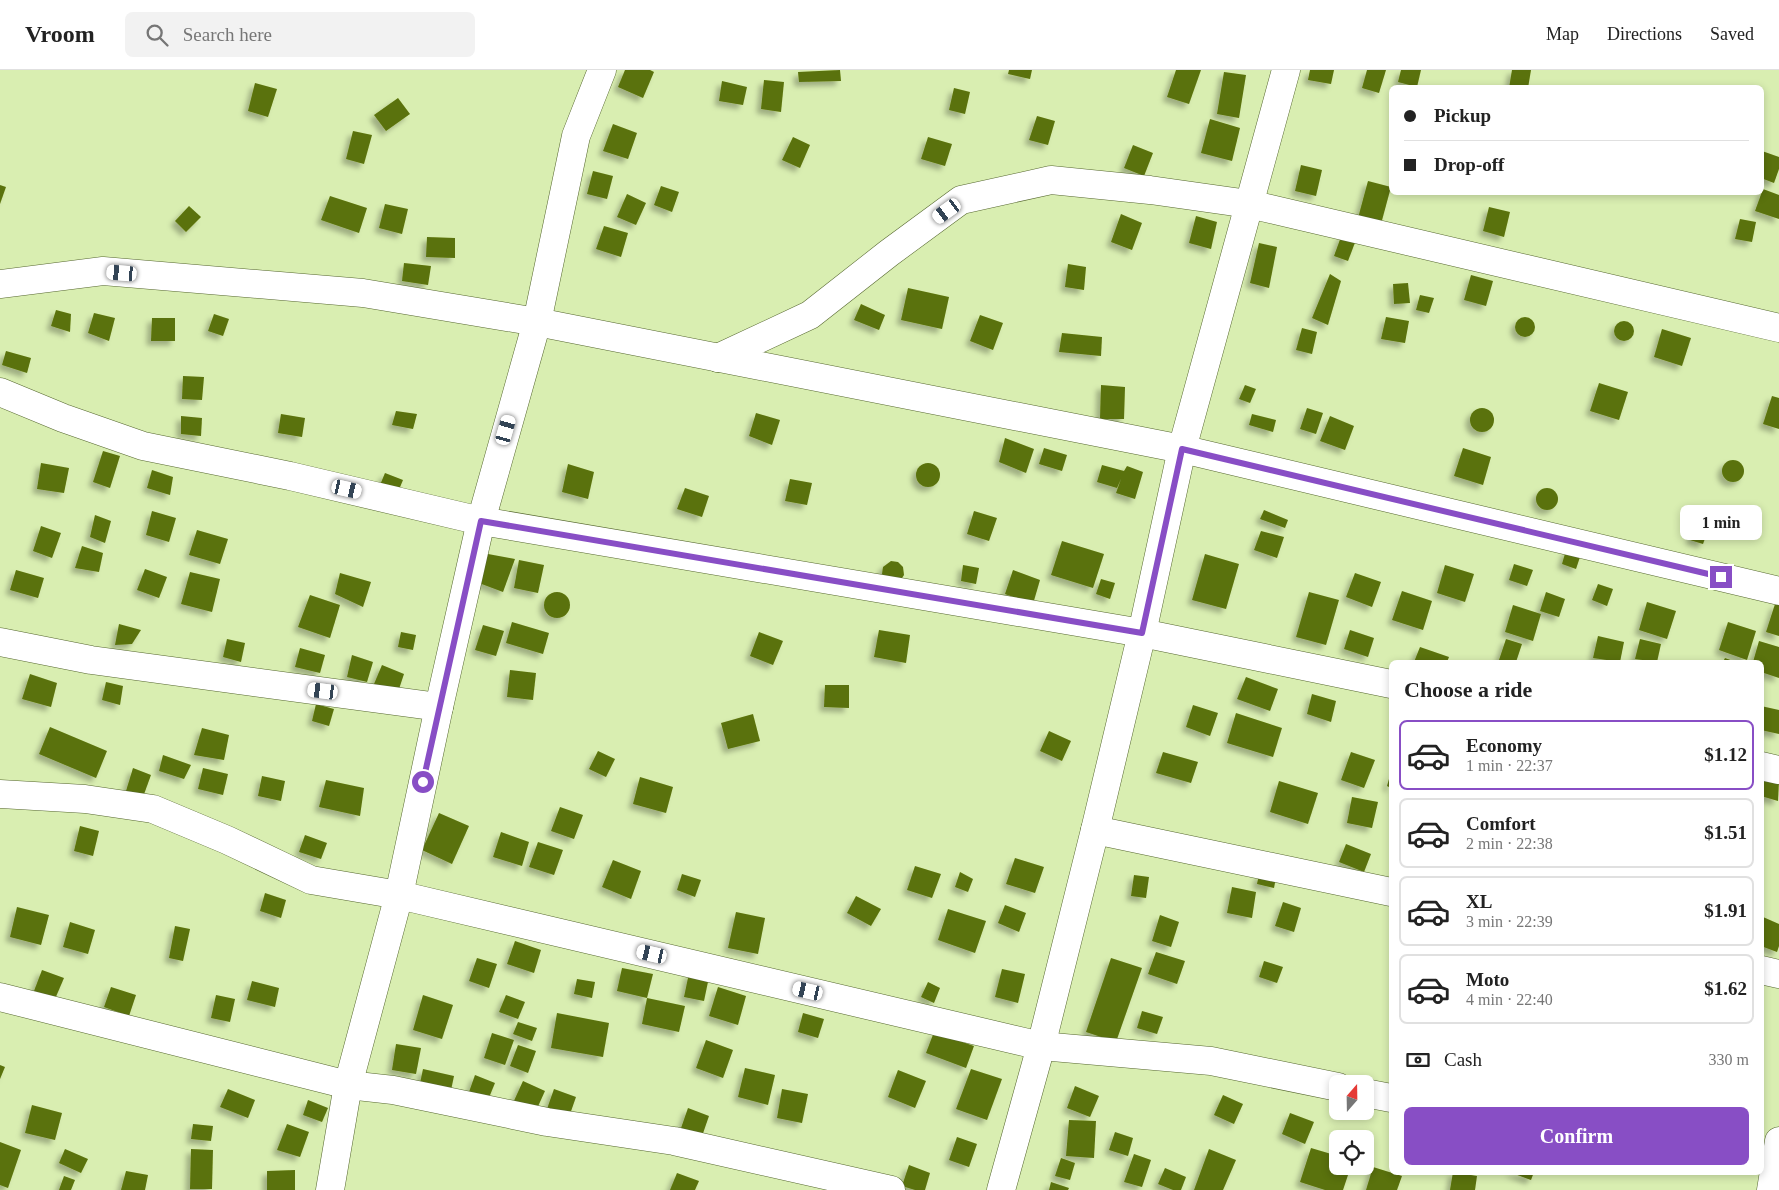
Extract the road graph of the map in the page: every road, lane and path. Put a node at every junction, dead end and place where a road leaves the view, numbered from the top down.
1 (602, 70) edge
2 (1286, 70) edge
3 (1250, 204) junction
4 (0, 284) edge
5 (537, 322) junction
6 (1779, 328) edge
7 (718, 358) junction
8 (1, 390) edge
9 (1182, 449) junction
10 (481, 521) junction
11 (1779, 591) edge
12 (1142, 633) junction
13 (0, 642) edge
14 (1389, 684) edge
15 (439, 707) junction
16 (1764, 767) edge
17 (1779, 770) edge
18 (0, 794) edge
19 (1095, 830) junction
20 (1389, 892) edge
21 (399, 894) junction
22 (1764, 971) edge
23 (1779, 974) edge
24 (0, 997) edge
25 (1041, 1046) junction
26 (348, 1085) junction
27 (1329, 1085) edge
28 (1374, 1095) edge
29 (1389, 1098) edge
30 (1779, 1142) edge
31 (1768, 1180) edge
32 (330, 1190) edge
33 (891, 1190) edge
34 (1001, 1190) edge

1 - 5 street
2 - 3 street
3 - 6 street
3 - 7 street
3 - 9 street
4 - 5 street
5 - 7 street
5 - 10 street
7 - 9 street
8 - 10 street
9 - 11 street
9 - 12 street
10 - 12 street
10 - 15 street
12 - 14 street
12 - 19 street
13 - 15 street
15 - 21 street
16 - 17 street
18 - 21 street
19 - 20 street
19 - 25 street
21 - 25 street
21 - 26 street
22 - 23 street
24 - 26 street
25 - 27 street
25 - 34 street
26 - 32 street
26 - 33 street
28 - 29 street
30 - 31 street

